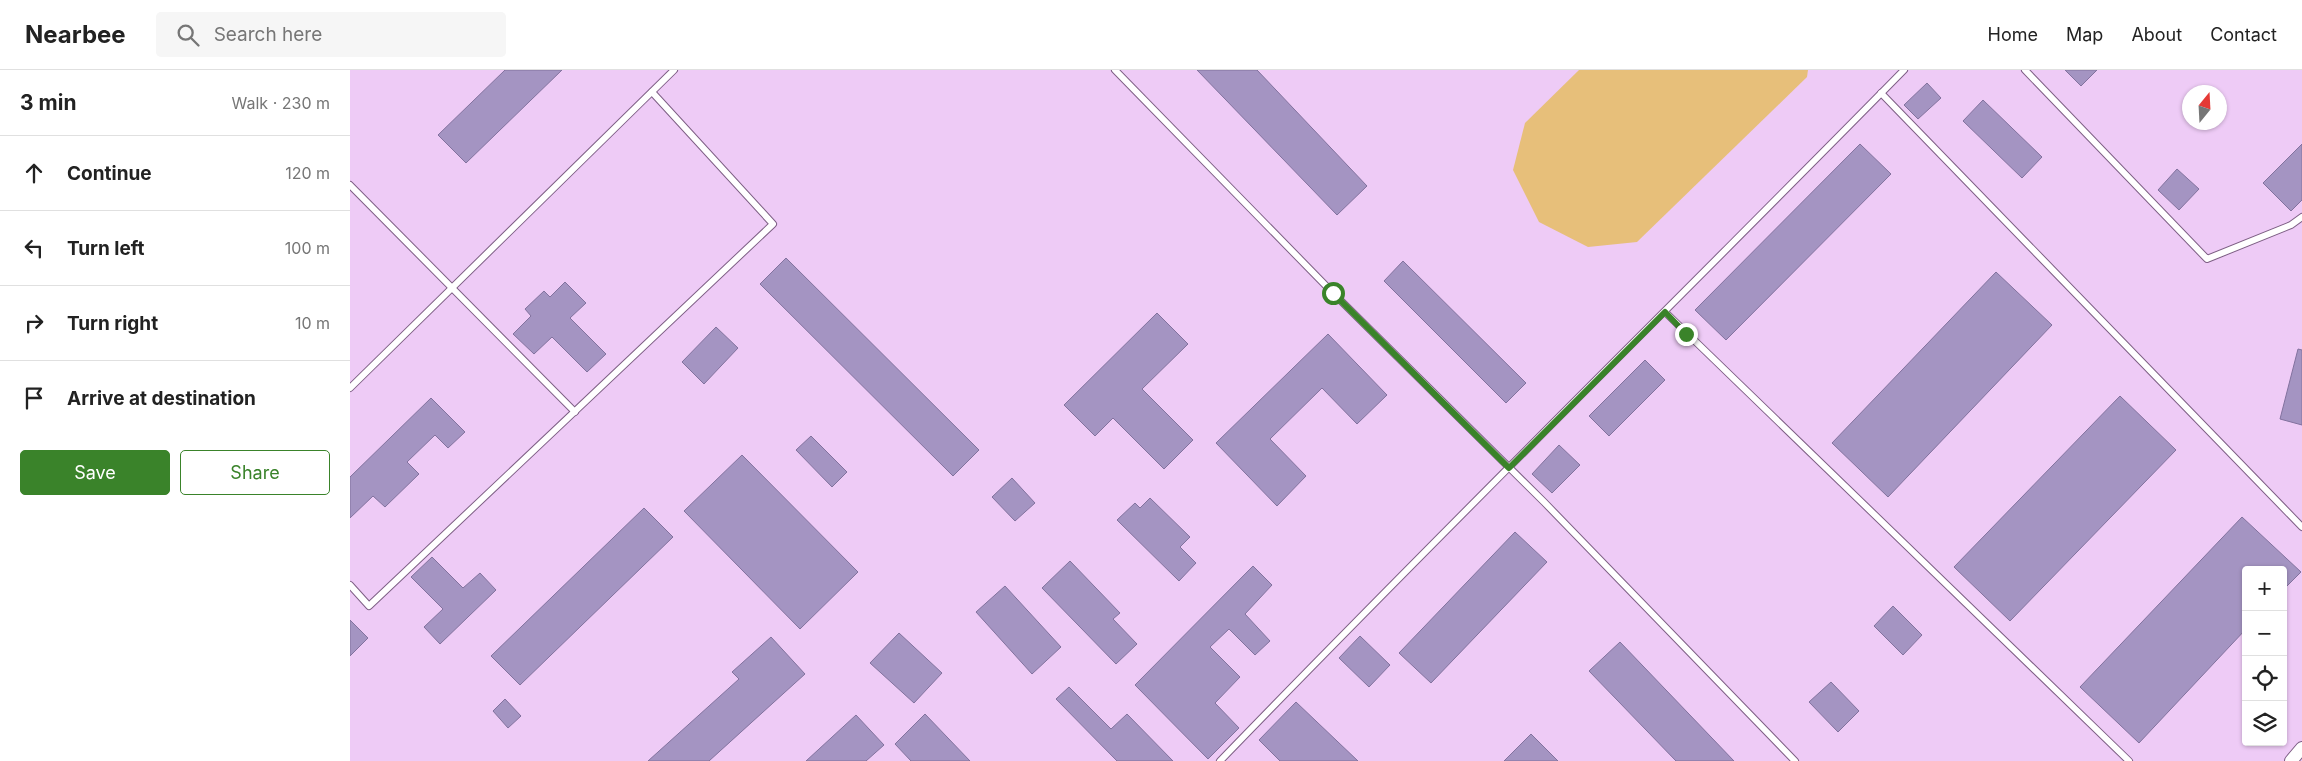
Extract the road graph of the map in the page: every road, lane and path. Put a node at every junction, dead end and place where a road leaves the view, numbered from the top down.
1 (674, 70) edge
2 (1116, 70) edge
3 (1904, 70) edge
4 (2025, 70) edge
5 (652, 92) junction
6 (1881, 93) junction
7 (350, 185) edge
8 (2302, 217) edge
9 (451, 288) junction
10 (1665, 312) junction
11 (350, 388) edge
12 (574, 412) junction
13 (1509, 468) junction
14 (2302, 527) edge
15 (350, 585) edge
16 (2302, 748) edge
17 (1220, 761) edge
18 (1795, 761) edge
19 (2129, 761) edge
20 (2291, 761) edge

1 - 5 lane
2 - 13 lane
3 - 6 lane
4 - 8 lane
5 - 9 lane
5 - 12 lane
6 - 10 lane
6 - 14 lane
7 - 9 lane
9 - 11 lane
9 - 12 lane
10 - 13 lane
10 - 19 lane
12 - 15 lane
13 - 17 lane
13 - 18 lane
16 - 20 street

